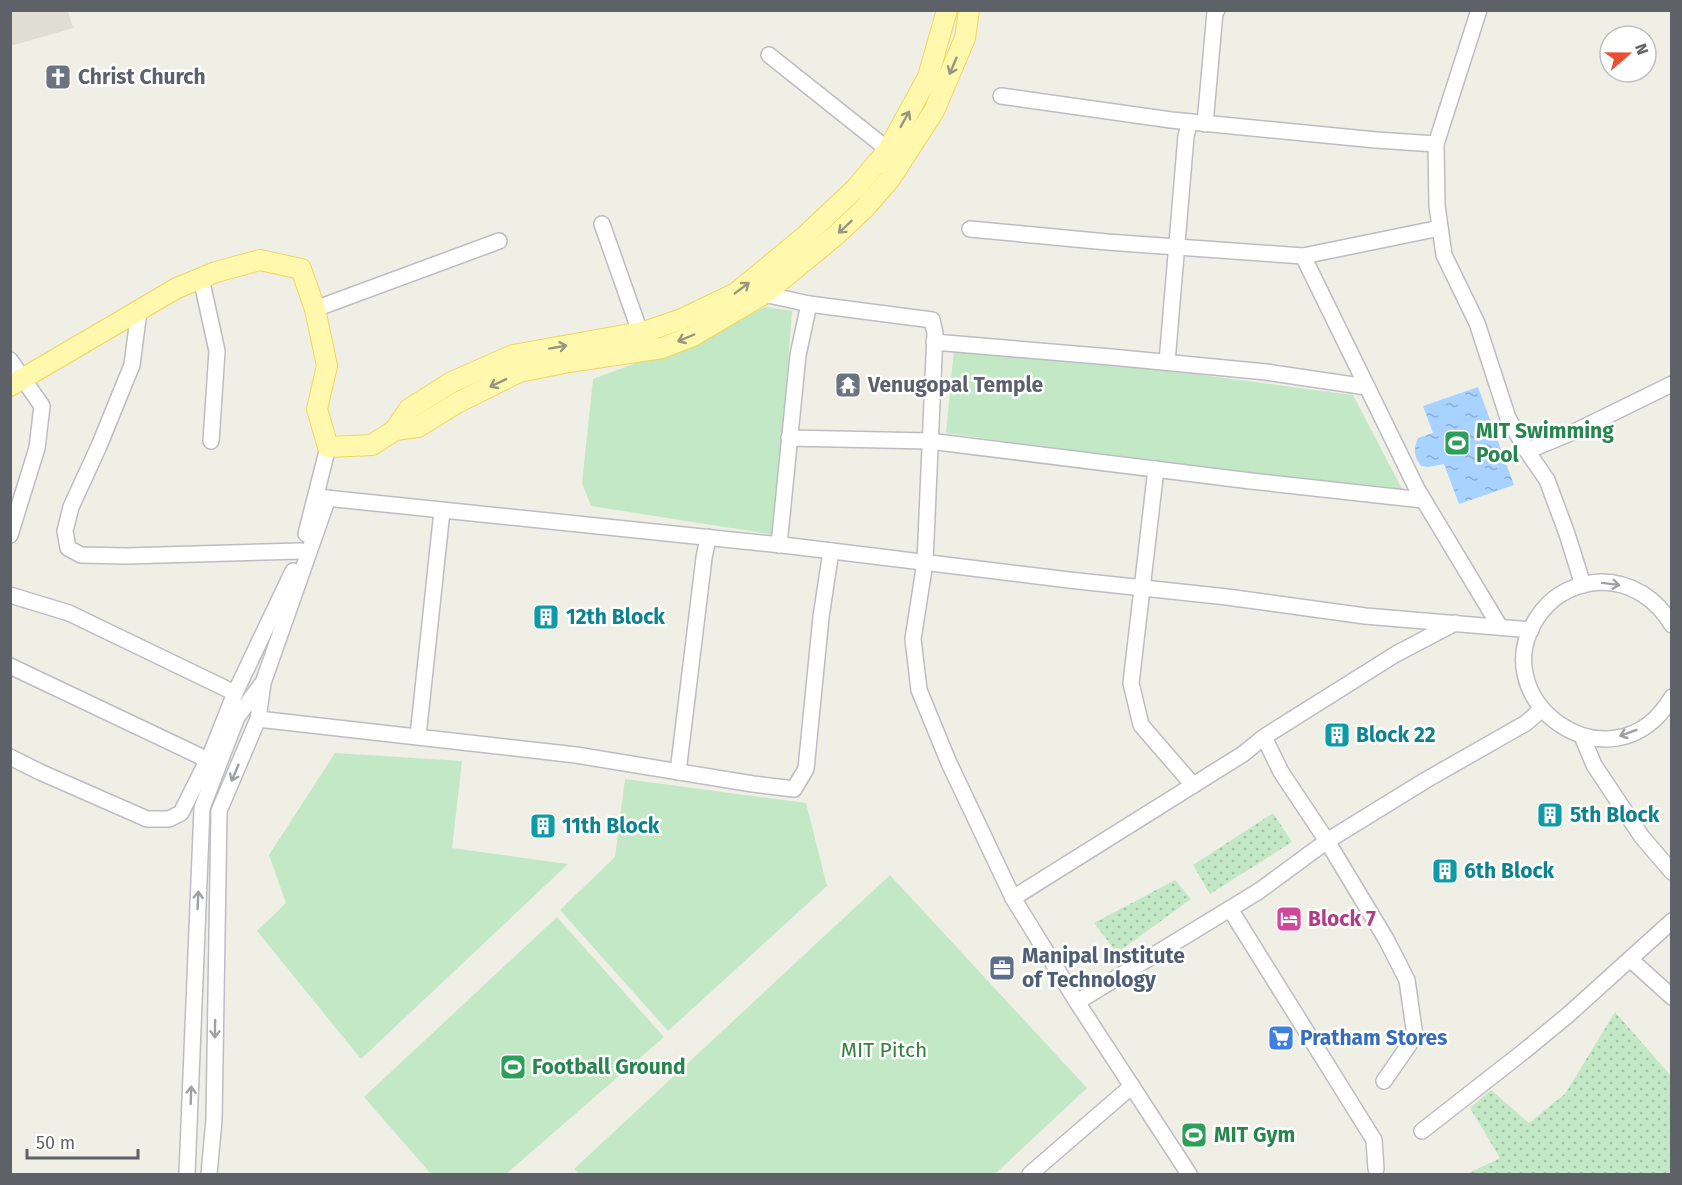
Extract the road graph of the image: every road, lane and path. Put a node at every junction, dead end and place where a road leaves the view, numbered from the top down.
1 (947, 10) edge
2 (969, 10) edge
3 (1217, 10) edge
4 (1479, 10) edge
5 (769, 55) dead end
6 (1001, 96) dead end
7 (1197, 123) junction
8 (1436, 144) junction
9 (895, 155) junction
10 (602, 224) dead end
11 (1440, 228) junction
12 (970, 229) dead end
13 (499, 241) dead end
14 (1177, 247) junction
15 (1303, 256) junction
16 (201, 278) junction
17 (764, 294) junction
18 (809, 304) junction
19 (315, 309) junction
20 (139, 311) junction
21 (640, 332) junction
22 (934, 342) junction
23 (10, 360) edge
24 (1167, 363) junction
25 (17, 382) edge
26 (1671, 384) edge
27 (1367, 387) junction
28 (395, 430) junction
29 (789, 438) junction
30 (211, 441) dead end
31 (929, 441) junction
32 (328, 447) junction
33 (1527, 451) junction
34 (1156, 469) junction
35 (322, 497) junction
36 (1423, 500) junction
37 (16, 501) edge
38 (441, 511) junction
39 (10, 535) edge
40 (708, 537) junction
41 (779, 545) junction
42 (302, 551) junction
43 (831, 551) junction
44 (925, 562) junction
45 (1583, 585) junction
46 (1142, 588) junction
47 (10, 595) edge
48 (1455, 623) junction
49 (1671, 625) edge
50 (1500, 627) junction
51 (1531, 630) junction
52 (10, 666) edge
53 (263, 683) junction
54 (235, 693) junction
55 (1671, 697) edge
56 (1542, 709) junction
57 (258, 719) junction
58 (418, 736) junction
59 (1582, 736) junction
60 (1264, 737) junction
61 (10, 757) edge
62 (208, 760) junction
63 (678, 772) junction
64 (1193, 785) junction
65 (1327, 841) junction
66 (1671, 872) edge
67 (1013, 898) junction
68 (1230, 909) junction
69 (1671, 921) edge
70 (1631, 960) junction
71 (1671, 997) edge
72 (1077, 1002) junction
73 (1384, 1081) dead end
74 (1132, 1086) junction
75 (1422, 1131) dead end
76 (1374, 1173) edge
77 (187, 1174) edge
78 (209, 1174) edge
79 (1030, 1174) edge
80 (1189, 1174) edge

9 -> 1 main road
2 -> 9 main road
3 - 7 street
4 - 8 street
5 - 9 street
6 - 7 street
7 - 8 street
7 - 14 street
8 - 11 street
9 -> 17 main road
21 -> 9 main road
10 - 21 street
11 - 15 street
11 - 33 street
12 - 14 street
13 - 19 street
14 - 15 street
14 - 24 street
15 - 27 street
16 - 19 main road
16 - 20 main road
16 - 30 street
17 - 18 street
17 -> 28 main road
18 - 22 street
18 - 29 street
19 - 32 main road
20 - 25 main road
20 - 42 street
28 -> 21 main road
22 - 24 street
22 - 31 street
23 - 25 street
24 - 27 street
25 - 37 street
26 - 33 street
27 - 36 street
28 - 32 main road
29 - 31 street
29 - 41 street
31 - 34 street
31 - 44 street
32 - 35 street
33 - 45 street
34 - 36 street
34 - 46 street
35 - 38 street
35 - 42 street
35 - 53 street
36 - 50 street
37 - 39 street
38 - 40 street
38 - 58 street
40 - 41 street
40 - 63 street
41 - 43 street
42 - 54 street
43 - 44 street
43 - 63 street
44 - 46 street
44 - 67 street
45 -> 49 street
45 - 51 street
46 - 48 street
46 - 64 street
47 - 54 street
48 - 50 street
48 - 60 street
50 - 51 street
51 - 56 street
52 - 62 street
53 - 57 street
77 -> 53 street
54 - 62 street
55 -> 59 street
56 - 59 street
56 - 65 street
57 - 58 street
57 -> 78 street
58 - 63 street
59 - 66 street
60 - 64 street
60 - 65 street
61 - 62 street
64 - 67 street
65 - 68 street
65 - 73 street
67 - 72 street
68 - 72 street
68 - 76 street
69 - 70 street
70 - 71 street
70 - 75 street
72 - 74 street
74 - 79 street
74 - 80 street

